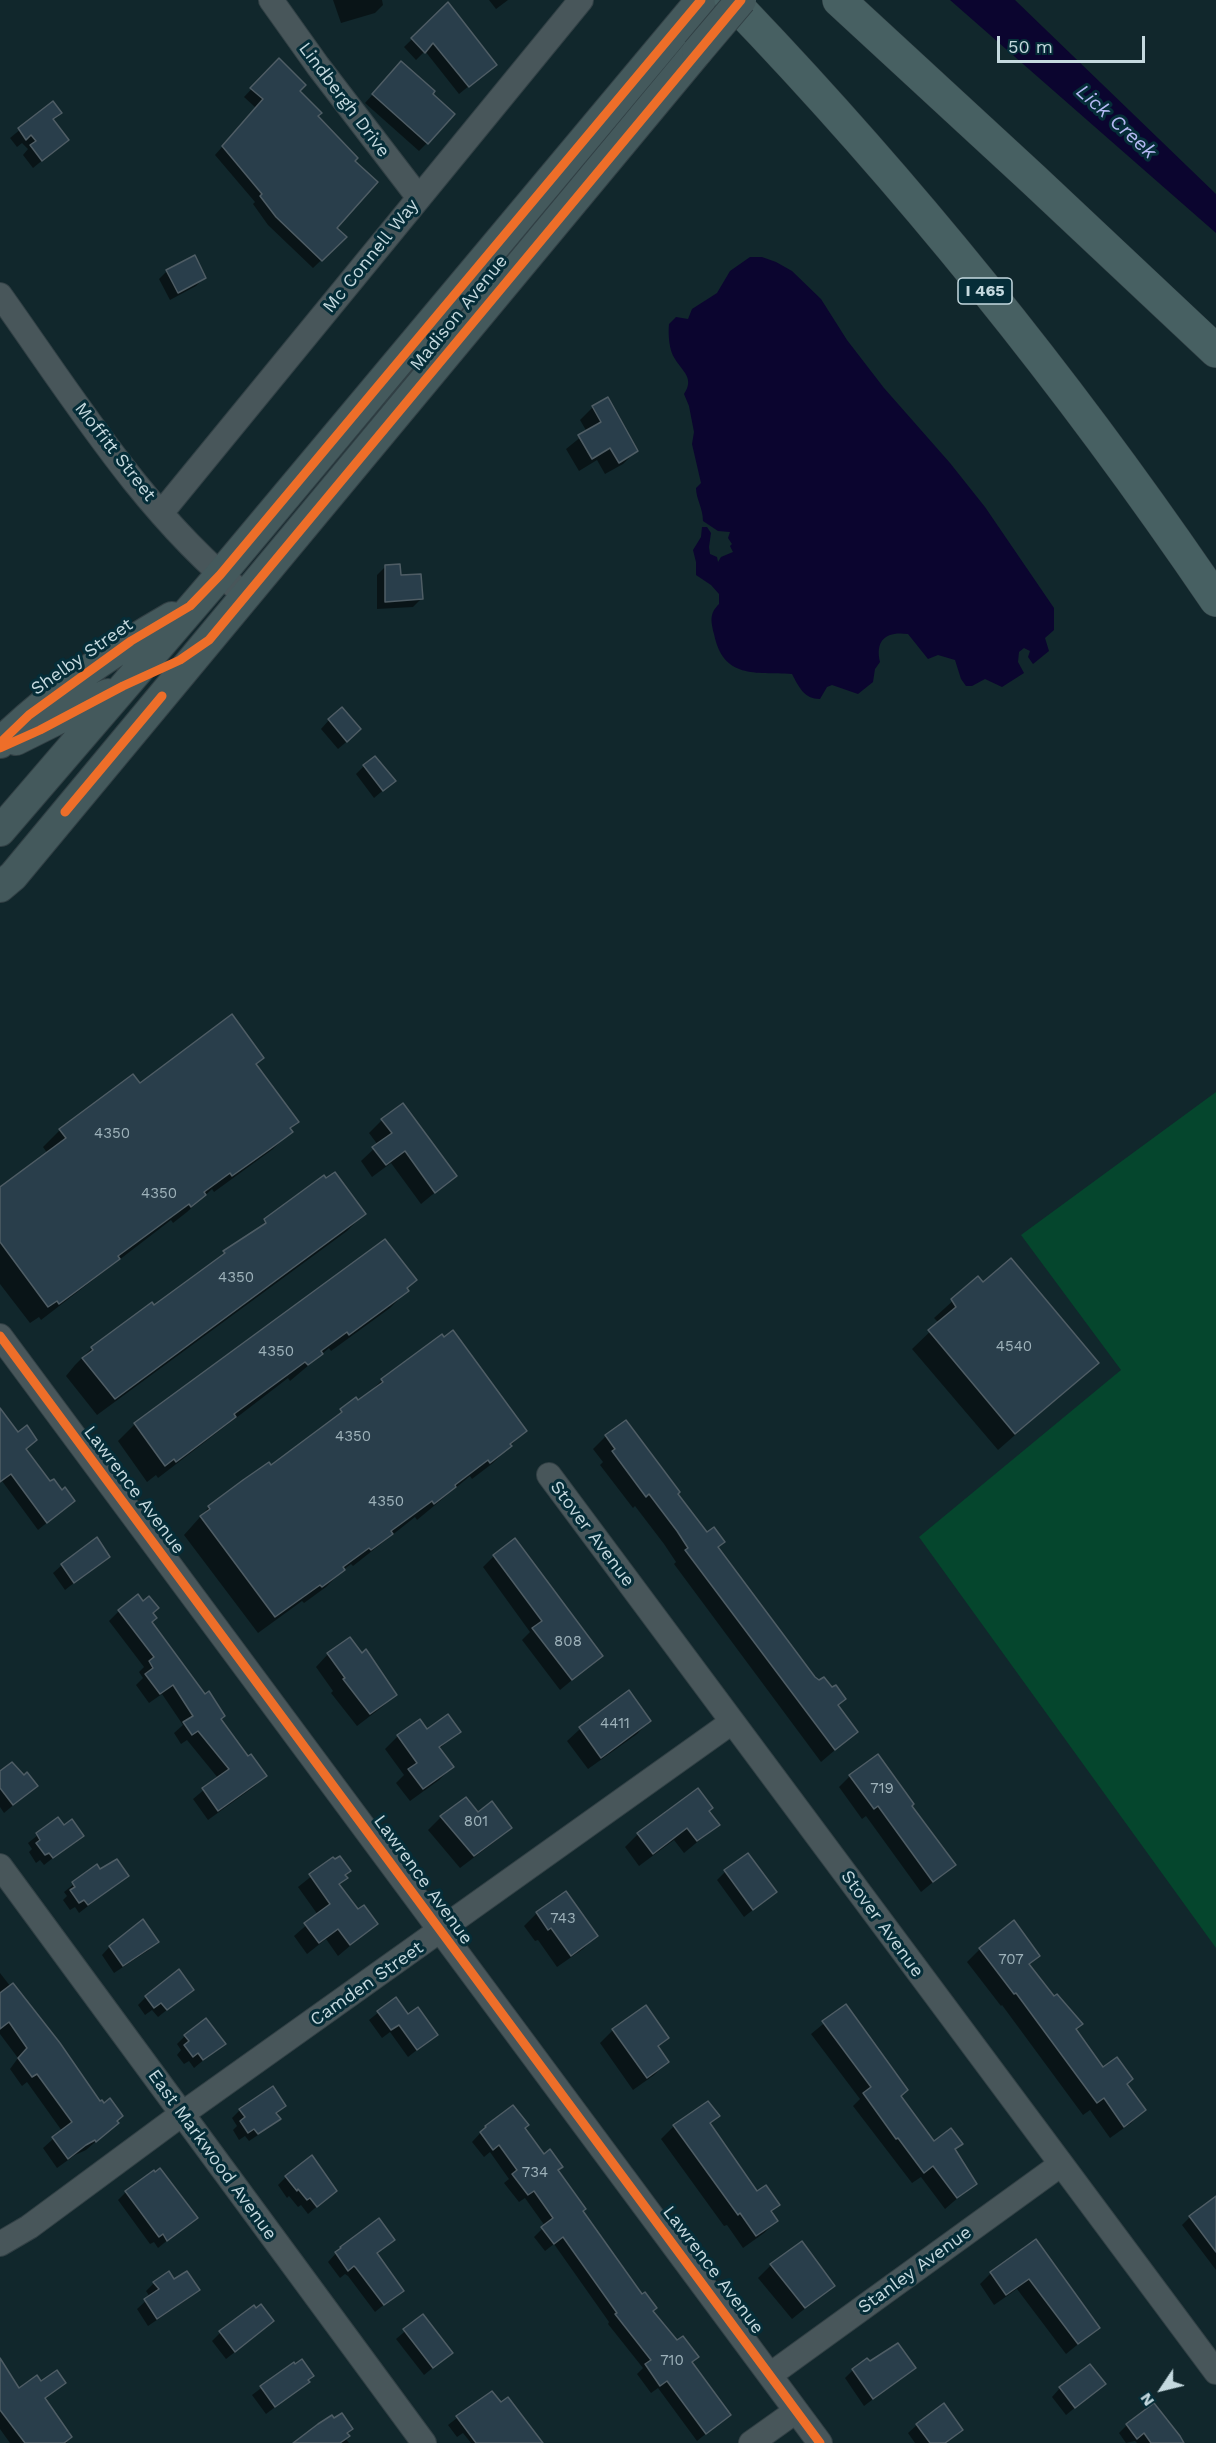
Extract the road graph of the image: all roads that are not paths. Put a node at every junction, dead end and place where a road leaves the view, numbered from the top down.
1 (271, 0) edge
2 (581, 0) edge
3 (701, 0) edge
4 (730, 0) edge
5 (741, 0) edge
6 (839, 0) edge
7 (418, 198) junction
8 (0, 295) edge
9 (1216, 351) edge
10 (162, 512) junction
11 (220, 575) junction
12 (245, 595) junction
13 (1216, 600) edge
14 (190, 606) junction
15 (208, 640) junction
16 (123, 686) junction
17 (0, 748) edge
18 (45, 778) junction
19 (0, 831) edge
20 (0, 887) edge
21 (0, 1336) edge
22 (549, 1475) dead end
23 (732, 1722) junction
24 (0, 1866) edge
25 (441, 1931) junction
26 (183, 2114) junction
27 (1060, 2165) junction
28 (0, 2244) edge
29 (1216, 2372) edge
30 (770, 2375) junction
31 (796, 2411) junction
32 (424, 2443) edge
33 (752, 2443) edge
34 (820, 2443) edge

1 - 7 street, Lindbergh Drive
2 - 7 street, Mc Connell Way
3 - 11 main road, Madison Avenue
4 - 13 highway, I 465
5 - 12 main road, Madison Avenue, bridge
6 - 9 highway
7 - 10 street, Mc Connell Way
8 - 10 street, Moffitt Street
10 - 11 street, Moffitt Street
11 - 12 street, Moffitt Street
11 - 14 main road, Madison Avenue
12 - 15 main road, Madison Avenue
14 - 16 main road, Madison Avenue
14 - 17 main road, Shelby Street
15 - 16 main road, Shelby Street
15 - 20 main road, Madison Avenue
16 - 17 main road, Shelby Street
16 - 18 main road, Madison Avenue
17 - 18 main road
18 - 19 main road, Madison Avenue
21 - 25 street, Lawrence Avenue
22 - 23 street, Stover Avenue
23 - 25 street, Camden Street
23 - 27 street, Stover Avenue
24 - 26 street, East Markwood Avenue
25 - 26 street, Camden Street
25 - 30 street, Lawrence Avenue
26 - 28 street, Camden Street
26 - 32 street, East Markwood Avenue
27 - 29 street, Stover Avenue
27 - 30 street, Stanley Avenue
30 - 31 street, Lawrence Avenue
31 - 33 street
31 - 34 street, Lawrence Avenue

